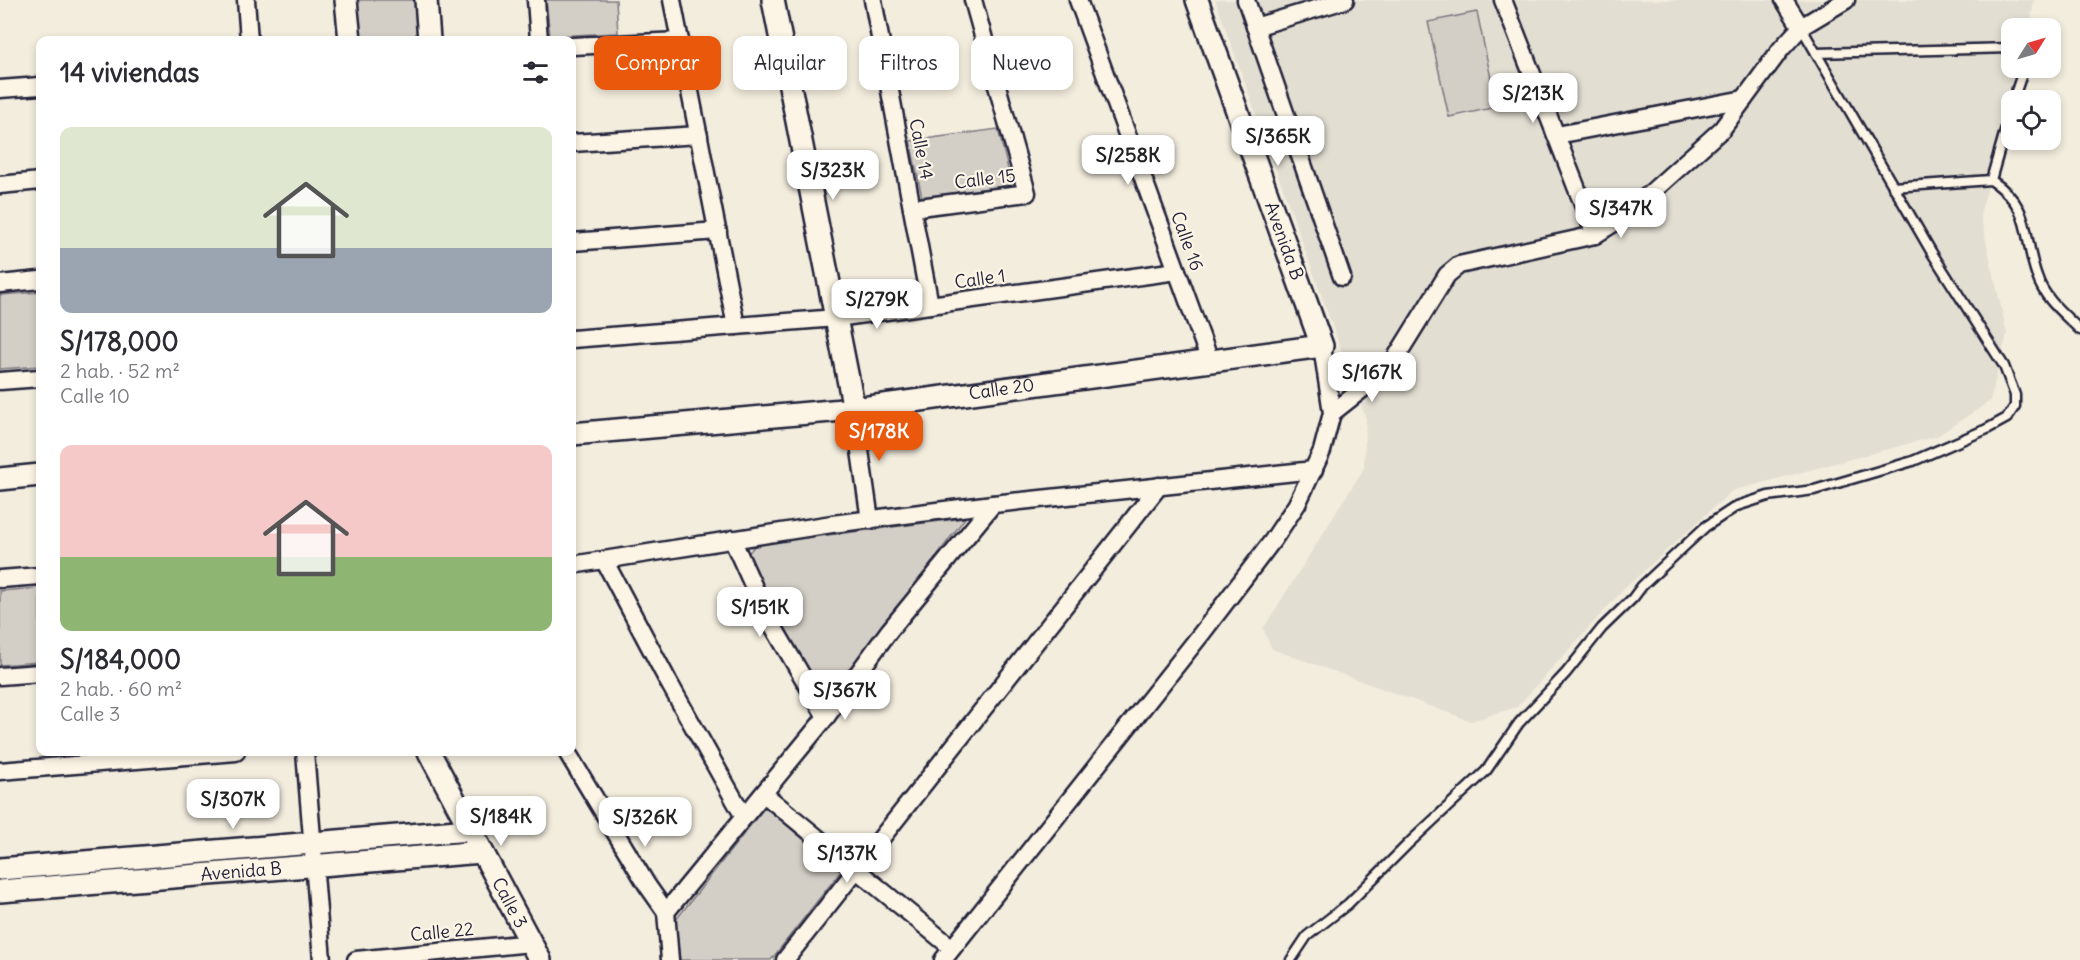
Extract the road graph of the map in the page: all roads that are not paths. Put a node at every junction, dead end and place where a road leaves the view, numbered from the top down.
1 (246, 0) edge
2 (346, 0) edge
3 (426, 0) edge
4 (536, 0) edge
5 (672, 0) edge
6 (773, 0) edge
7 (873, 0) edge
8 (973, 0) edge
9 (1078, 0) edge
10 (1197, 0) edge
11 (1246, 0) edge
12 (1345, 0) edge
13 (1503, 0) edge
14 (1784, 0) edge
15 (1846, 0) edge
16 (1255, 27) junction
17 (1801, 27) junction
18 (249, 36) edge
19 (350, 36) edge
20 (429, 36) edge
21 (539, 36) edge
22 (679, 36) edge
23 (594, 45) edge
24 (576, 46) edge
25 (2001, 48) edge
26 (1816, 53) junction
27 (36, 86) edge
28 (0, 89) edge
29 (690, 90) edge
30 (1744, 99) junction
31 (699, 135) junction
32 (1557, 135) junction
33 (576, 143) edge
34 (2001, 145) edge
35 (1991, 180) junction
36 (36, 181) edge
37 (0, 185) edge
38 (1893, 188) junction
39 (912, 208) junction
40 (718, 231) junction
41 (1596, 235) junction
42 (576, 242) edge
43 (1177, 271) junction
44 (1341, 277) dead end
45 (36, 280) edge
46 (0, 284) edge
47 (930, 305) junction
48 (836, 318) junction
49 (736, 326) junction
50 (2080, 330) edge
51 (576, 339) edge
52 (1322, 346) junction
53 (1210, 361) junction
54 (36, 378) edge
55 (0, 381) edge
56 (854, 409) junction
57 (1332, 413) junction
58 (576, 434) edge
59 (1314, 471) junction
60 (36, 475) edge
61 (0, 479) edge
62 (1159, 486) junction
63 (993, 504) junction
64 (870, 520) junction
65 (732, 538) junction
66 (604, 560) junction
67 (576, 564) edge
68 (36, 576) edge
69 (0, 579) edge
70 (36, 673) edge
71 (0, 676) edge
72 (826, 717) junction
73 (186, 756) edge
74 (305, 756) edge
75 (431, 756) edge
76 (569, 756) edge
77 (0, 771) edge
78 (764, 794) junction
79 (744, 817) junction
80 (469, 830) junction
81 (313, 843) junction
82 (482, 852) junction
83 (315, 866) junction
84 (0, 869) edge
85 (857, 870) junction
86 (0, 891) edge
87 (666, 912) junction
88 (536, 951) edge
89 (947, 954) edge
90 (322, 960) edge
91 (356, 960) edge
92 (670, 960) edge
93 (785, 960) edge
94 (1291, 960) edge

1 - 18 street
2 - 19 street
3 - 20 street
4 - 21 street
5 - 22 street
6 - 48 street
7 - 39 street, Calle 14
8 - 39 street, Calle 15
9 - 43 street, Calle 16
10 - 52 street, Avenida B
11 - 16 street
12 - 16 street
13 - 32 street
14 - 17 street
15 - 17 street
16 - 44 street
17 - 26 lane
17 - 30 street
23 - 24 street
25 - 26 lane
26 - 38 lane
27 - 28 street
29 - 31 street
30 - 32 street
30 - 41 street
31 - 33 street
31 - 40 street
32 - 41 street
34 - 35 lane
35 - 38 lane
35 - 50 lane
36 - 37 street
38 - 94 lane
39 - 47 street, Calle 14
40 - 42 street
40 - 49 street
41 - 57 street
43 - 47 street, Calle 1
43 - 53 street, Calle 16
45 - 46 street
47 - 48 street, Calle 1
48 - 49 street, Calle 1
48 - 56 street
49 - 51 street, Calle 1
52 - 53 street, Calle 20
52 - 57 street
53 - 56 street, Calle 20
54 - 55 street
56 - 58 street, Calle 20
56 - 64 street
57 - 59 street
59 - 62 street
59 - 89 street
60 - 61 street
62 - 63 street
62 - 85 street
63 - 64 street
63 - 72 street
64 - 65 street
65 - 66 street
65 - 72 street
66 - 67 street
66 - 79 street
68 - 69 street
70 - 71 street
72 - 78 street
73 - 77 street
74 - 81 street
75 - 80 street, Calle 3
76 - 87 street
78 - 79 street
78 - 85 street
79 - 87 street
80 - 81 street, Avenida B
80 - 82 street, Calle 3
81 - 83 street
81 - 84 street, Avenida B
82 - 83 street, Avenida B
82 - 88 street, Calle 3
83 - 86 street, Avenida B
83 - 90 street
85 - 89 street
85 - 93 street
87 - 92 street
88 - 91 street, Calle 22

